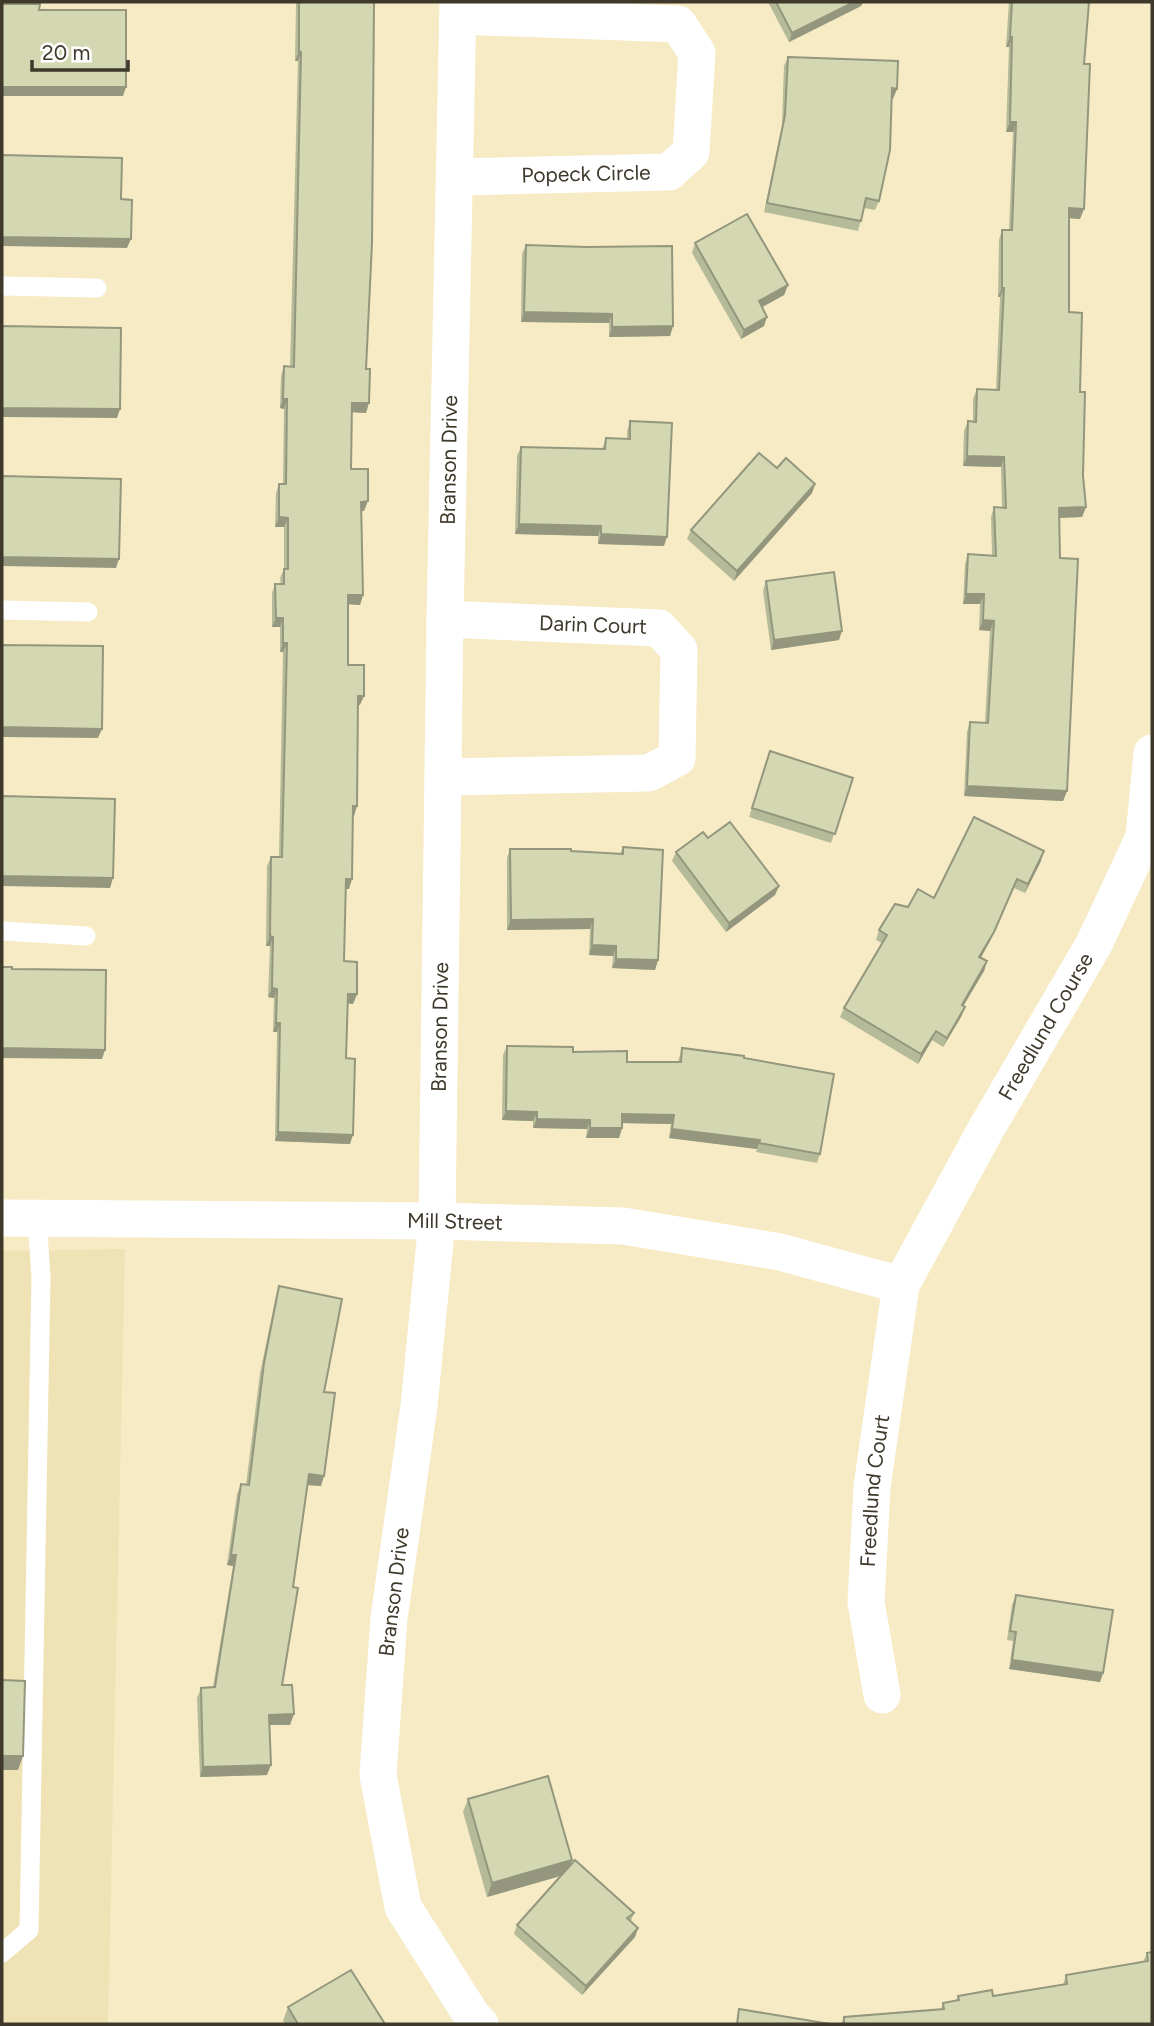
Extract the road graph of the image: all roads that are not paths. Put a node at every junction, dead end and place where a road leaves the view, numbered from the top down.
1 (458, 9) edge
2 (455, 177) junction
3 (2, 286) edge
4 (97, 288) dead end
5 (2, 610) edge
6 (88, 612) dead end
7 (446, 619) junction
8 (1152, 753) edge
9 (443, 777) junction
10 (1148, 839) edge
11 (2, 931) edge
12 (86, 936) dead end
13 (20, 1218) edge
14 (437, 1220) junction
15 (901, 1285) junction
16 (882, 1695) dead end
17 (2, 1953) edge
18 (480, 2024) edge

1 - 2 street, Branson Drive
1 - 2 street, Popeck Circle
2 - 7 street, Branson Drive
3 - 4 lane
5 - 6 lane
7 - 9 street, Branson Drive
7 - 9 street, Darin Court
8 - 10 street, Freedlund Course
9 - 14 street, Branson Drive
10 - 15 street, Freedlund Course
11 - 12 lane
13 - 14 street, Mill Street
13 - 17 lane
14 - 15 street, Mill Street
14 - 18 street, Branson Drive
15 - 16 street, Freedlund Court

